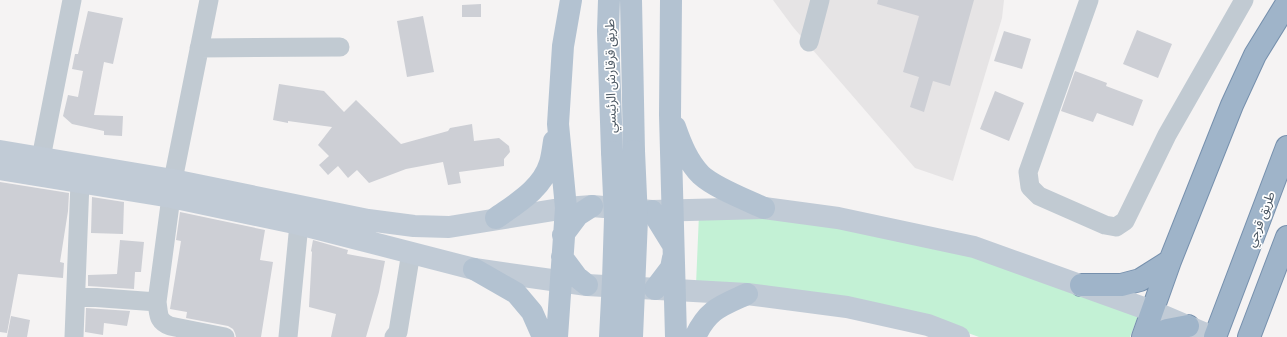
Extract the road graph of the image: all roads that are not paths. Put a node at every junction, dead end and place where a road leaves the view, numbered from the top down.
1 (72, 0) edge
2 (209, 0) edge
3 (571, 0) edge
4 (609, 0) edge
5 (631, 0) edge
6 (671, 0) edge
7 (820, 0) edge
8 (1089, 0) edge
9 (1244, 0) edge
10 (1287, 3) edge
11 (809, 42) dead end
12 (340, 47) dead end
13 (199, 48) junction
14 (670, 116) junction
15 (558, 124) junction
16 (1287, 147) edge
17 (0, 151) edge
18 (41, 158) junction
19 (0, 169) edge
20 (79, 172) junction
21 (172, 188) junction
22 (592, 206) junction
23 (566, 208) junction
24 (764, 208) junction
25 (663, 210) junction
26 (496, 218) junction
27 (299, 224) junction
28 (564, 235) junction
29 (1287, 237) edge
30 (411, 252) junction
31 (562, 257) junction
32 (1170, 262) junction
33 (474, 269) junction
34 (561, 281) junction
35 (1081, 285) junction
36 (587, 286) junction
37 (666, 290) junction
38 (747, 294) junction
39 (76, 296) junction
40 (157, 302) junction
41 (1152, 311) junction
42 (1188, 326) junction
43 (162, 330) edge
44 (74, 337) edge
45 (225, 337) edge
46 (288, 337) edge
47 (394, 337) edge
48 (543, 337) edge
49 (557, 337) edge
50 (610, 337) edge
51 (632, 337) edge
52 (676, 337) edge
53 (695, 337) edge
54 (959, 337) edge
55 (1143, 337) edge
56 (1154, 337) edge
57 (1214, 337) edge
58 (1249, 337) edge

1 - 18 street
2 - 13 street
3 - 15 main road
4 - 50 main road, طريق قرقارش الرئيسي, bridge
5 - 51 main road, طريق قرقارش الرئيسي, bridge
6 - 14 main road
7 - 11 street
8 - 9 street
10 - 32 highway
12 - 13 street
13 - 21 street
14 - 24 main road
14 - 25 main road
15 - 23 main road
15 - 26 main road
16 - 57 highway, طريق قرجي
17 - 18 main road
18 - 20 main road
19 - 20 main road
20 - 21 main road
20 - 39 street
21 - 26 main road
21 - 27 main road
21 - 40 street
22 - 23 main road
22 - 25 main road
22 - 28 main road
23 - 26 main road
23 - 28 main road
24 - 25 main road
24 - 35 main road
25 - 37 main road
27 - 30 main road
27 - 46 street
28 - 31 main road
29 - 58 highway
30 - 33 main road
30 - 47 street
31 - 34 main road
31 - 36 main road
32 - 35 highway
32 - 41 highway
33 - 34 main road
33 - 48 main road
34 - 36 main road
34 - 49 main road
35 - 41 main road
36 - 37 main road
37 - 38 main road
37 - 52 main road
38 - 53 main road
38 - 54 main road
39 - 40 street
39 - 44 street
40 - 43 street
41 - 42 main road
41 - 55 highway
42 - 56 highway
42 - 57 main road
43 - 45 street

